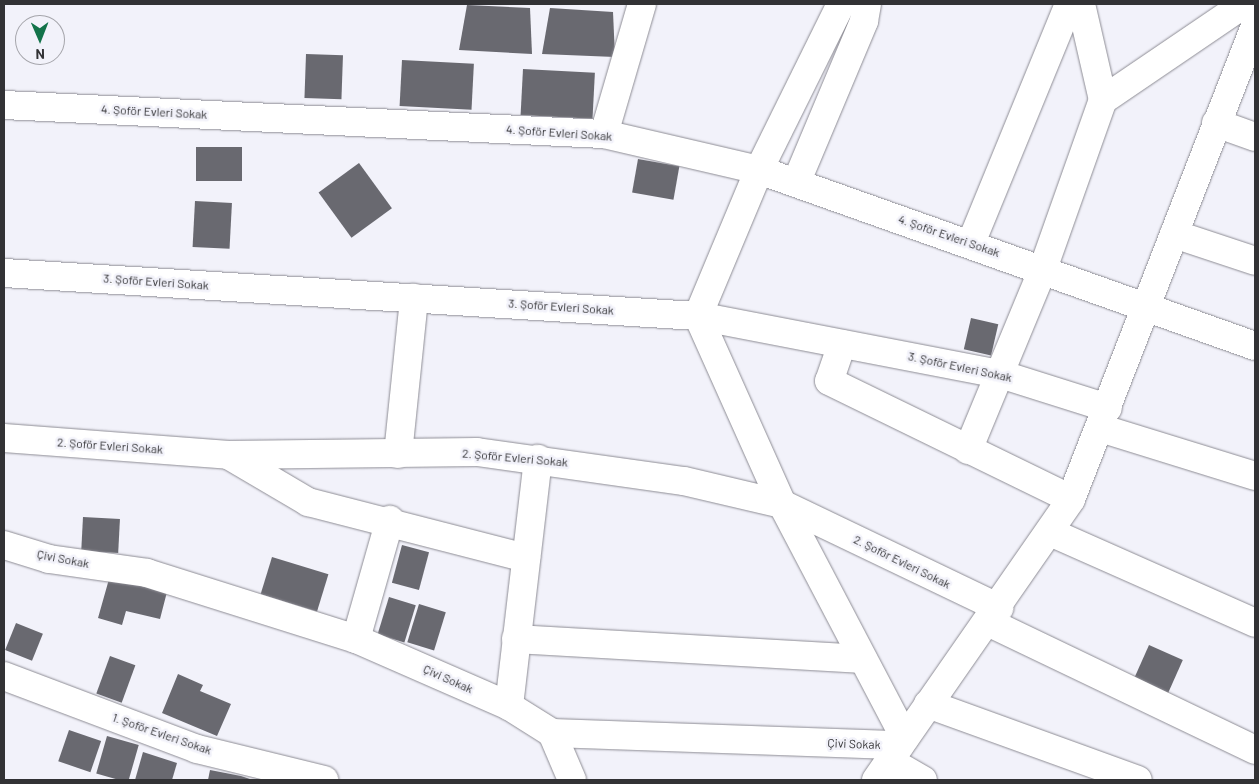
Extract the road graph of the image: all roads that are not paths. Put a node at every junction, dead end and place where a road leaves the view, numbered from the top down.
1 (642, 4) edge
2 (841, 4) edge
3 (867, 4) edge
4 (1069, 4) edge
5 (1081, 4) edge
6 (1244, 4) edge
7 (1255, 26) edge
8 (1103, 100) junction
9 (4, 105) edge
10 (1216, 123) junction
11 (604, 134) junction
12 (1255, 137) edge
13 (759, 170) junction
14 (796, 183) junction
15 (1174, 234) junction
16 (971, 243) junction
17 (1255, 261) edge
18 (1043, 269) junction
19 (4, 273) edge
20 (414, 298) junction
21 (1147, 307) junction
22 (698, 316) junction
23 (842, 344) junction
24 (1255, 346) edge
25 (1000, 374) junction
26 (1104, 418) junction
27 (4, 438) edge
28 (968, 450) junction
29 (398, 454) junction
30 (228, 455) junction
31 (538, 459) junction
32 (1255, 476) edge
33 (1071, 499) junction
34 (782, 504) junction
35 (390, 520) junction
36 (1050, 532) junction
37 (4, 545) edge
38 (526, 558) junction
39 (993, 615) junction
40 (1255, 623) edge
41 (516, 638) junction
42 (356, 639) junction
43 (862, 659) junction
44 (4, 676) edge
45 (928, 704) junction
46 (509, 706) junction
47 (552, 733) junction
48 (1255, 750) edge
49 (893, 756) edge
50 (324, 780) edge
51 (572, 780) edge
52 (923, 780) edge
53 (1138, 780) edge

1 - 11 street
2 - 13 street
3 - 14 street
4 - 16 street
5 - 8 street
6 - 8 street
7 - 10 street
8 - 18 street
9 - 11 street, 4. Şoför Evleri Sokak
10 - 12 street
10 - 15 street
11 - 13 street, 4. Şoför Evleri Sokak
13 - 14 street, 4. Şoför Evleri Sokak
13 - 22 street
14 - 16 street, 4. Şoför Evleri Sokak
15 - 17 street
15 - 21 street
16 - 18 street, 4. Şoför Evleri Sokak
18 - 21 street, 4. Şoför Evleri Sokak
18 - 25 street
19 - 20 street, 3. Şoför Evleri Sokak
20 - 22 street, 3. Şoför Evleri Sokak
20 - 29 street
21 - 24 street, 4. Şoför Evleri Sokak
21 - 26 street
22 - 23 street, 3. Şoför Evleri Sokak
22 - 34 street
23 - 25 street, 3. Şoför Evleri Sokak
23 - 28 street
25 - 26 street, 3. Şoför Evleri Sokak
25 - 28 street
26 - 32 street, 3. Şoför Evleri Sokak
26 - 33 street
27 - 30 street, 2. Şoför Evleri Sokak
28 - 33 street
29 - 30 street, 2. Şoför Evleri Sokak
29 - 31 street, 2. Şoför Evleri Sokak
30 - 35 street
31 - 34 street, 2. Şoför Evleri Sokak
31 - 38 street
33 - 36 street
34 - 39 street, 2. Şoför Evleri Sokak
34 - 43 street
35 - 38 street
35 - 42 street
36 - 39 street
36 - 40 street
37 - 42 street, Çivi Sokak
38 - 41 street
39 - 45 street
39 - 48 street, 2. Şoför Evleri Sokak
41 - 43 street
41 - 46 street
42 - 46 street, Çivi Sokak
43 - 49 street
44 - 50 street, 1. Şoför Evleri Sokak
45 - 49 street
45 - 53 street
46 - 47 street, Çivi Sokak
47 - 49 street, Çivi Sokak
47 - 51 street
49 - 52 street

